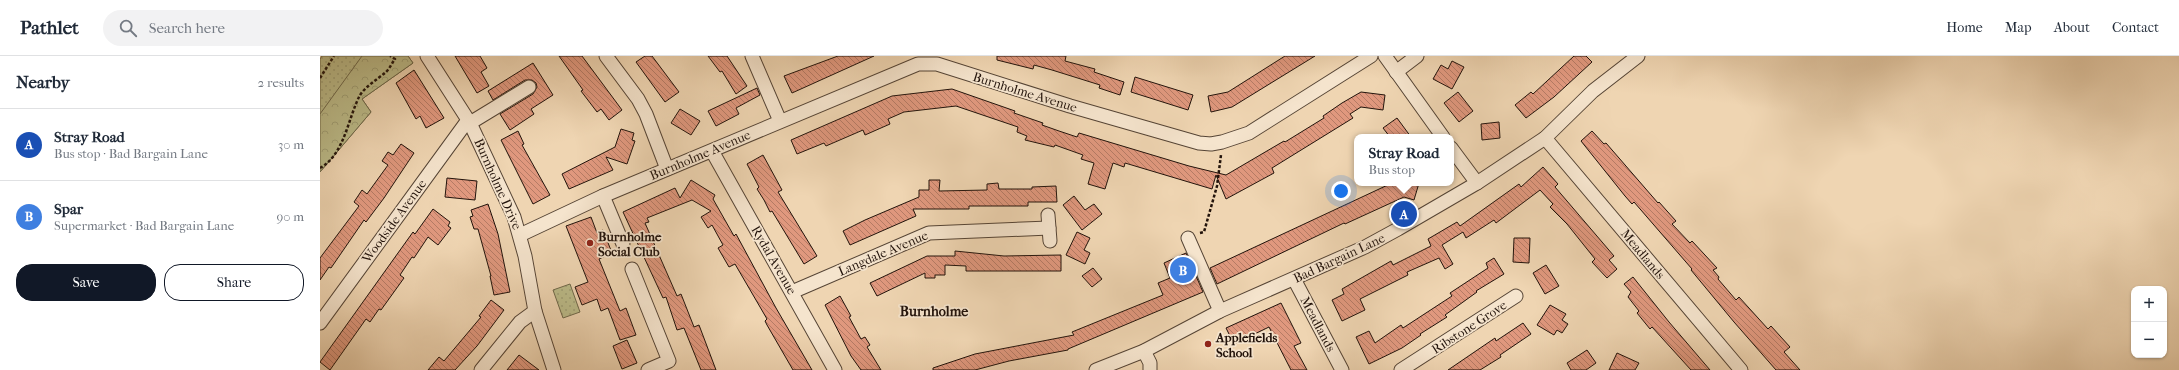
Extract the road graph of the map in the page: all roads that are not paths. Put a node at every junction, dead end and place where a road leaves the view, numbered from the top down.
1 (427, 56) edge
2 (606, 56) edge
3 (752, 56) edge
4 (1371, 56) edge
5 (1385, 56) edge
6 (1417, 56) edge
7 (1638, 56) edge
8 (1396, 72) junction
9 (529, 87) dead end
10 (780, 121) junction
11 (469, 122) junction
12 (1441, 134) edge
13 (1545, 138) junction
14 (712, 151) junction
15 (1454, 152) edge
16 (667, 169) junction
17 (1477, 183) junction
18 (603, 196) junction
19 (1048, 215) dead end
20 (520, 235) junction
21 (1188, 238) road end
22 (623, 244) dead end
23 (632, 270) dead end
24 (1294, 279) junction
25 (792, 292) junction
26 (1516, 296) dead end
27 (535, 311) junction
28 (1220, 311) junction
29 (320, 323) edge
30 (1144, 351) junction
31 (1151, 369) edge
32 (481, 370) edge
33 (554, 370) edge
34 (648, 370) edge
35 (835, 370) edge
36 (1096, 370) edge
37 (1342, 370) edge
38 (1401, 370) edge
39 (1741, 370) edge

1 - 11 street, Burnholme Drive
2 - 16 street
3 - 10 street
4 - 10 street, Burnholme Avenue
5 - 8 street
6 - 8 street
7 - 13 street, Bad Bargain Lane
8 - 12 street
9 - 11 street
10 - 14 street, Burnholme Avenue
11 - 20 street, Burnholme Drive
11 - 29 street, Woodside Avenue
13 - 17 street, Bad Bargain Lane
13 - 39 street, Meadlands
14 - 16 street, Burnholme Avenue
14 - 25 street, Rydal Avenue
15 - 17 street
16 - 18 street, Burnholme Avenue
17 - 24 street, Bad Bargain Lane
18 - 20 street, Burnholme Avenue
18 - 22 street
19 - 25 street, Langdale Avenue
20 - 27 street, Burnholme Drive
21 - 28 street
23 - 34 street
24 - 28 street, Bad Bargain Lane
24 - 37 street, Meadlands
25 - 35 street, Rydal Avenue
26 - 38 street, Ribstone Grove
27 - 32 street
27 - 33 street, Burnholme Drive
28 - 30 street, Bad Bargain Lane
30 - 31 street
30 - 36 street, Bad Bargain Lane

